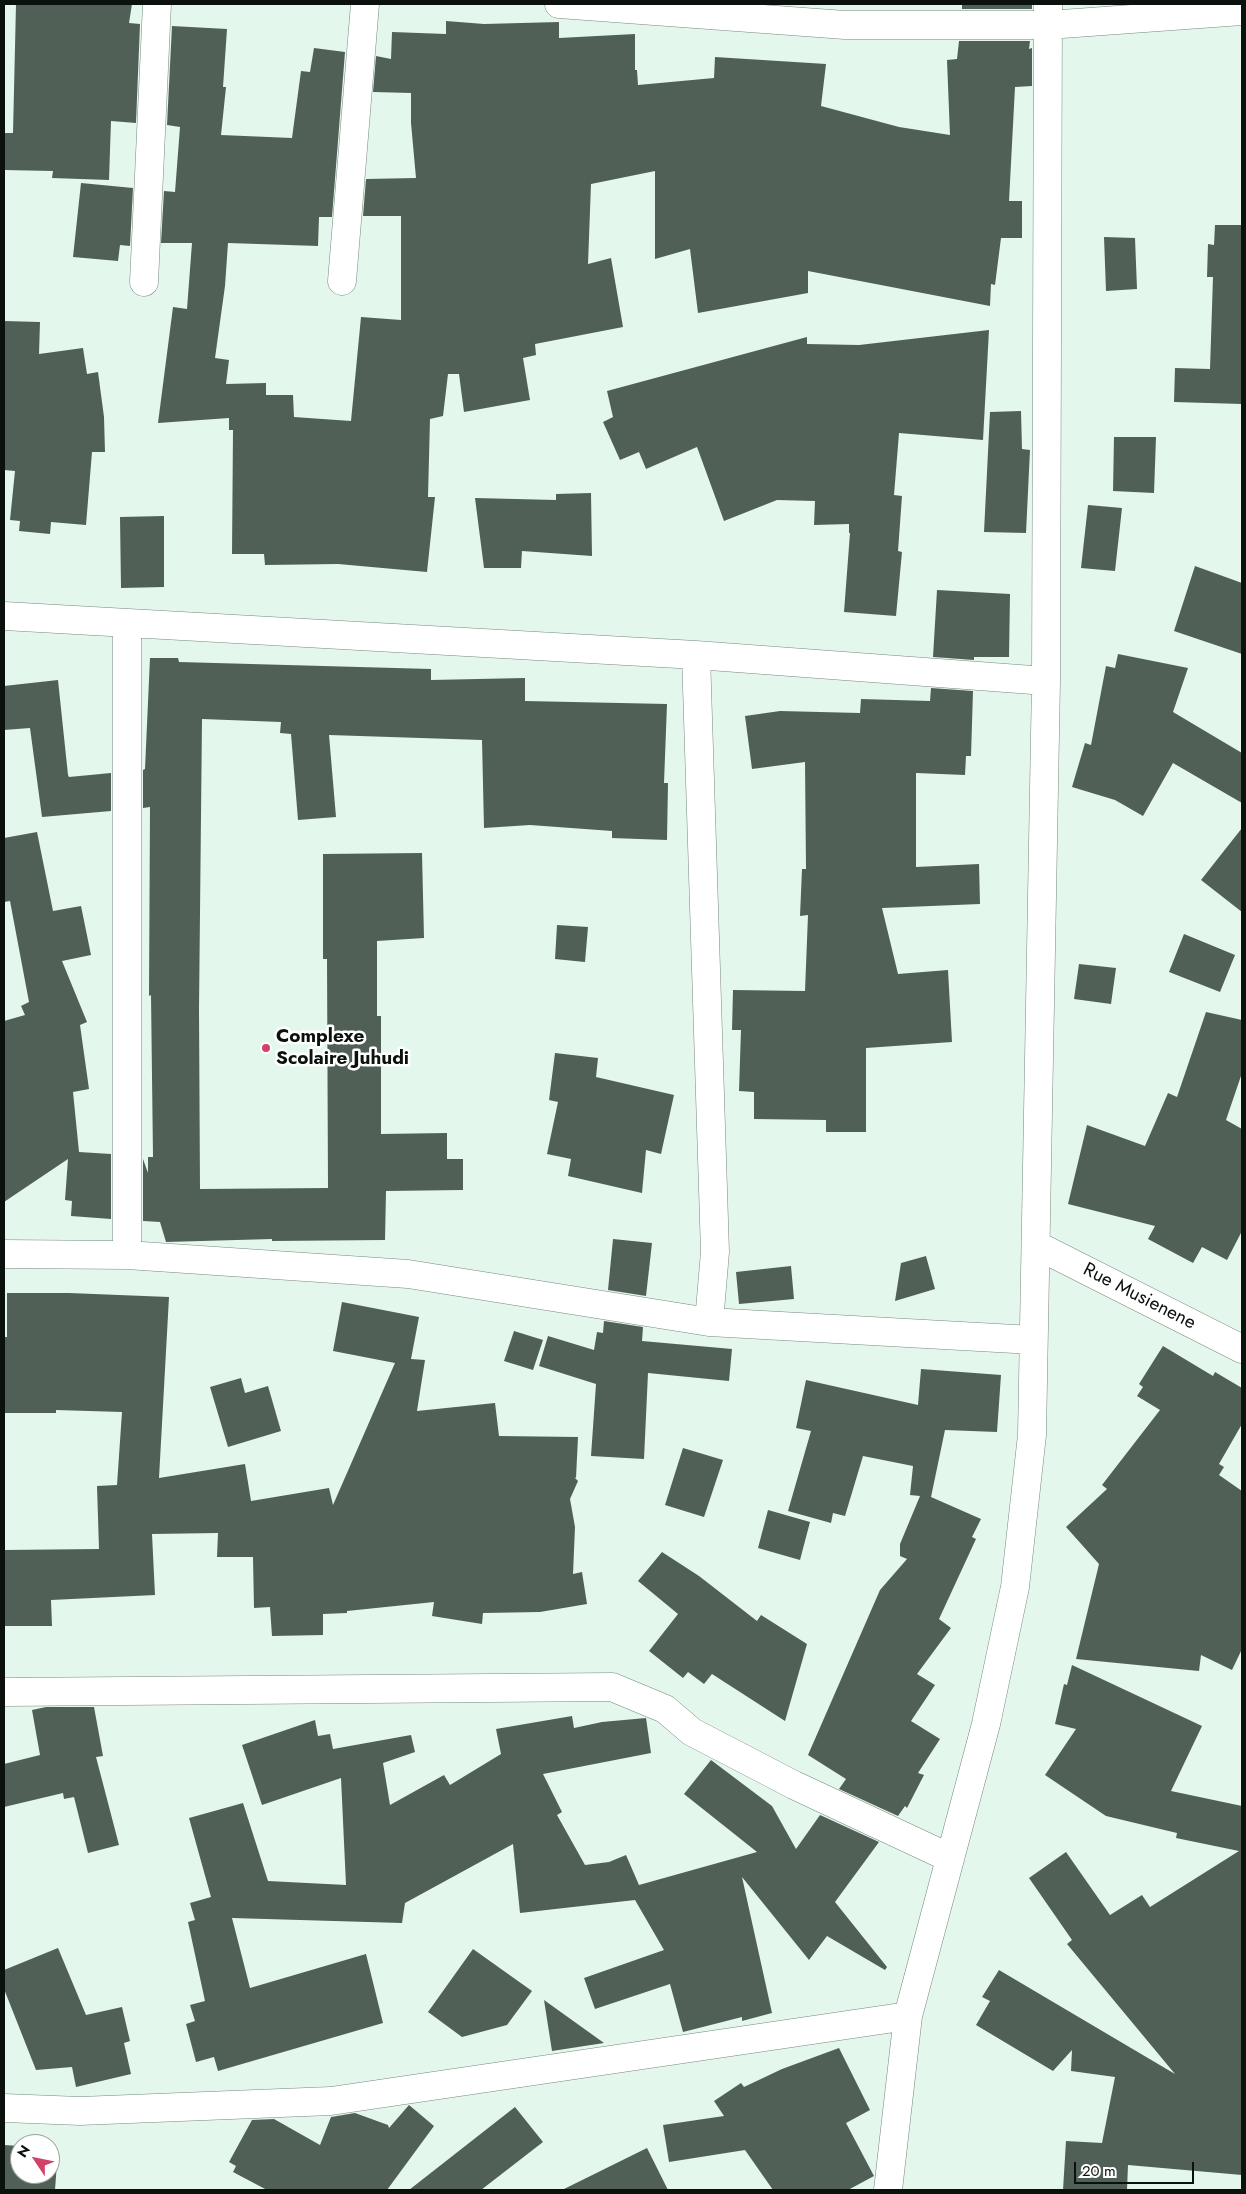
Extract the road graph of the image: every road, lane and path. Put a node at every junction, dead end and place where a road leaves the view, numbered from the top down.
1 (157, 4) edge
2 (365, 4) edge
3 (560, 4) edge
4 (1242, 11) edge
5 (1048, 14) edge
6 (342, 281) dead end
7 (144, 282) dead end
8 (4, 616) edge
9 (127, 623) junction
10 (696, 655) junction
11 (1046, 681) junction
12 (1036, 1245) junction
13 (4, 1254) edge
14 (127, 1255) junction
15 (709, 1322) junction
16 (1033, 1340) junction
17 (1242, 1349) edge
18 (4, 1692) edge
19 (950, 1858) junction
20 (908, 2016) junction
21 (4, 2108) edge
22 (888, 2190) edge

1 - 7 street
2 - 6 street
3 - 5 street
4 - 5 street
5 - 11 street
8 - 9 street
9 - 10 street
9 - 14 street
10 - 11 street
10 - 15 street
11 - 12 street
12 - 16 street
12 - 17 street, Rue Musienene
13 - 14 street
14 - 15 street
15 - 16 street
16 - 19 street
18 - 19 street
19 - 20 street
20 - 21 street
20 - 22 street

